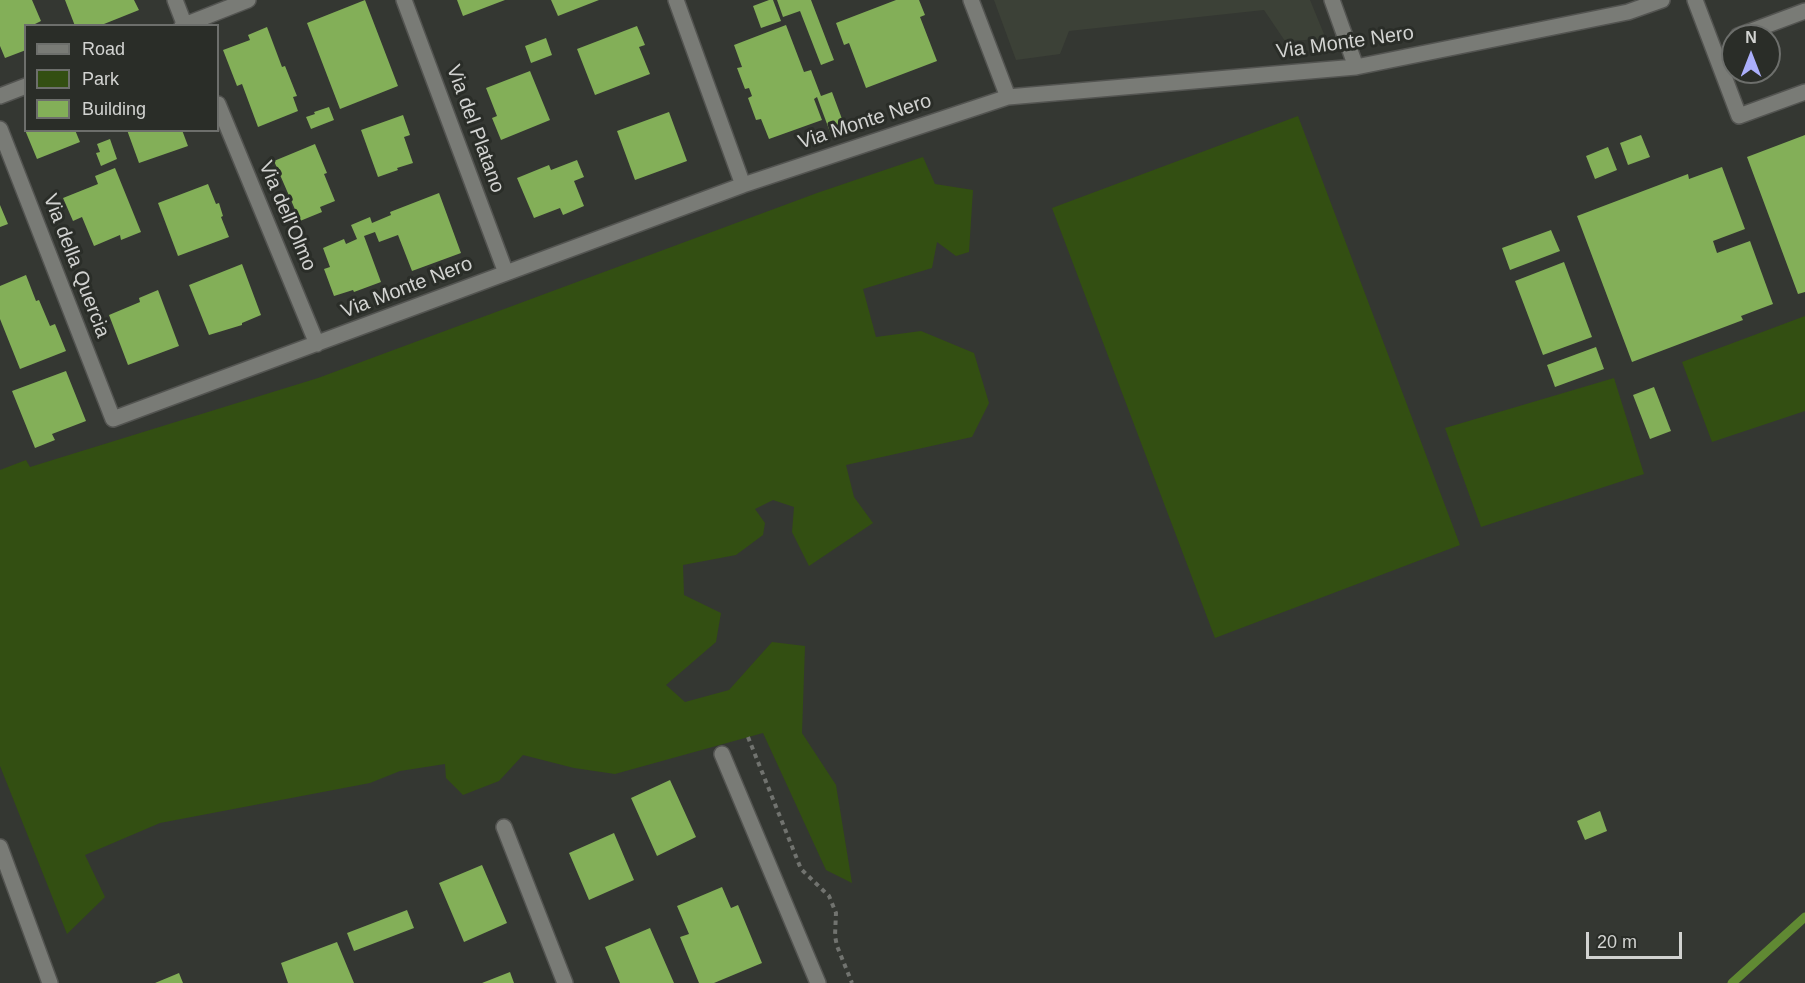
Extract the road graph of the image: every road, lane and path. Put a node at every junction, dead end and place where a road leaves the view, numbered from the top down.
1 (175, 0) edge
2 (248, 0) edge
3 (404, 0) edge
4 (676, 0) edge
5 (971, 0) edge
6 (1332, 0) edge
7 (1662, 0) edge
8 (1695, 0) edge
9 (1802, 0) edge
10 (1805, 9) edge
11 (184, 24) edge
12 (187, 24) edge
13 (1768, 24) edge
14 (1721, 43) edge
15 (1712, 46) junction
16 (1356, 67) junction
17 (24, 87) edge
18 (1805, 92) edge
19 (0, 96) edge
20 (1008, 97) junction
21 (219, 106) edge
22 (0, 129) edge
23 (743, 185) junction
24 (506, 273) junction
25 (317, 344) junction
26 (112, 418) joint
27 (748, 737) dead end
28 (722, 754) dead end
29 (504, 827) dead end
30 (0, 847) edge
31 (4, 873) edge
32 (50, 983) edge
33 (565, 983) edge
34 (819, 983) edge
35 (852, 983) edge

1 - 11 street
2 - 12 street
3 - 24 street, Via del Platano
4 - 23 street
5 - 20 street
6 - 16 street
7 - 16 street, Via Monte Nero
8 - 15 street
9 - 10 street
10 - 13 street
14 - 15 street
15 - 18 street
16 - 20 street, Via Monte Nero
17 - 19 street
20 - 23 street, Via Monte Nero
21 - 25 street, Via dell'Olmo
22 - 26 street, Via della Quercia
23 - 24 street, Via Monte Nero
24 - 25 street, Via Monte Nero
25 - 26 street, Via Monte Nero
27 - 35 path
28 - 34 street
29 - 33 street
30 - 31 street
31 - 32 street

